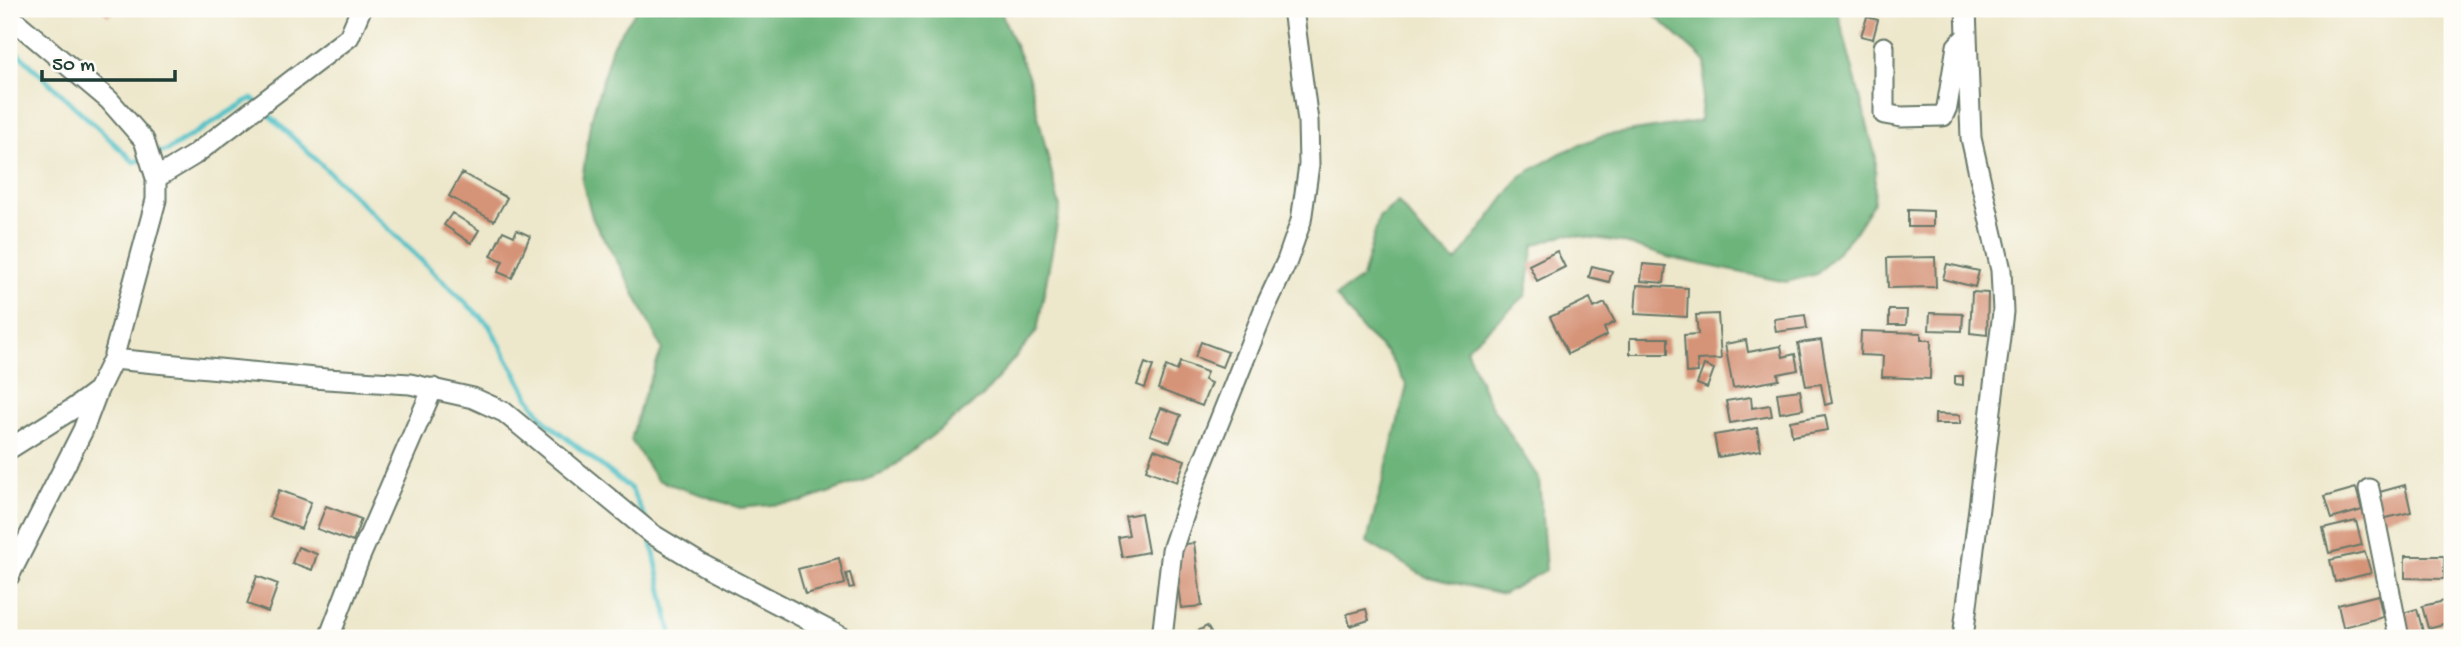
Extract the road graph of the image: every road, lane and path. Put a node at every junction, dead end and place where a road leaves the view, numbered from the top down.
1 (361, 9) edge
2 (1293, 9) edge
3 (1966, 9) edge
4 (9, 16) edge
5 (1967, 36) junction
6 (1884, 47) dead end
7 (156, 178) junction
8 (113, 359) junction
9 (433, 388) junction
10 (97, 390) junction
11 (9, 449) edge
12 (2369, 489) dead end
13 (9, 576) edge
14 (329, 638) edge
15 (843, 638) edge
16 (1162, 638) edge
17 (1963, 638) edge
18 (2399, 638) edge

1 - 7 street
2 - 16 street
3 - 5 street
4 - 7 street
5 - 6 street
5 - 17 street
7 - 8 street
8 - 9 street
8 - 10 street
9 - 14 street
9 - 15 street
10 - 11 street
10 - 13 street
12 - 18 street

